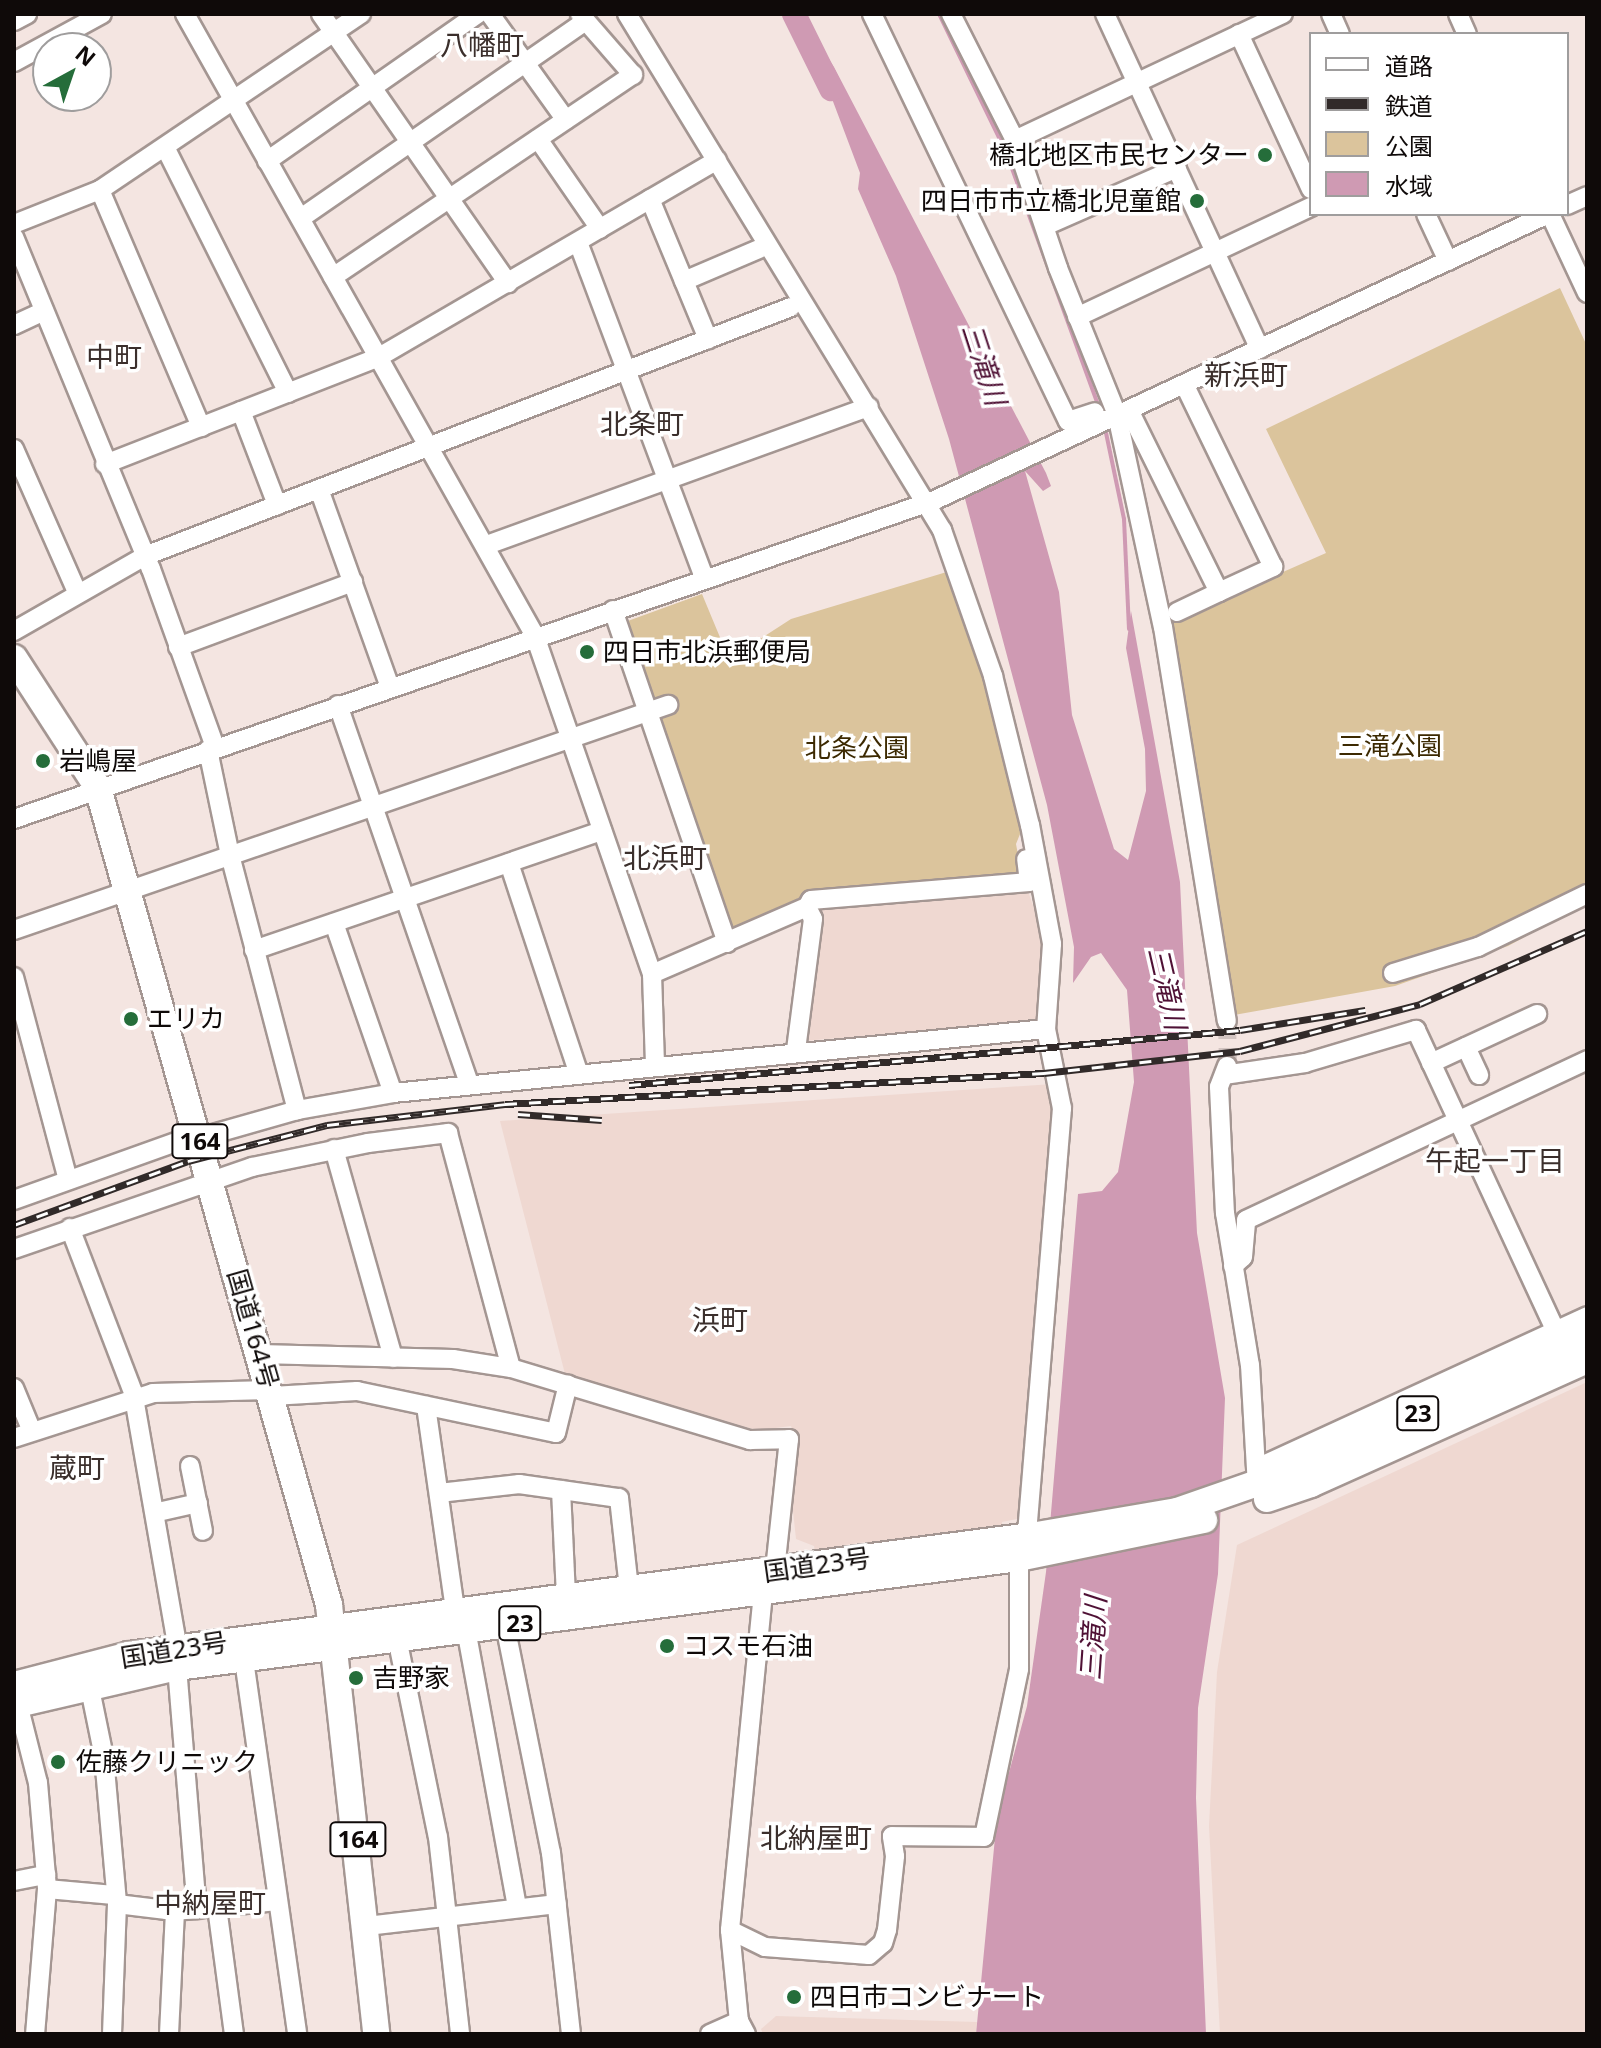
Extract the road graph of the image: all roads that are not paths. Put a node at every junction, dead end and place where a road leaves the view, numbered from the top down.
1 (27, 14) edge
2 (102, 14) edge
3 (185, 14) edge
4 (321, 14) edge
5 (361, 14) edge
6 (478, 14) edge
7 (490, 14) edge
8 (627, 14) edge
9 (872, 14) edge
10 (951, 14) edge
11 (1105, 14) edge
12 (1283, 14) edge
13 (583, 18) edge
14 (14, 21) edge
15 (334, 33) junction
16 (1239, 34) junction
17 (14, 62) edge
18 (525, 63) junction
19 (1137, 82) junction
20 (372, 88) junction
21 (235, 101) junction
22 (566, 120) junction
23 (538, 139) junction
24 (1015, 140) junction
25 (410, 143) junction
26 (165, 147) junction
27 (717, 160) junction
28 (267, 161) junction
29 (1177, 168) junction
30 (1309, 185) edge
31 (100, 190) junction
32 (448, 199) junction
33 (650, 199) junction
34 (1309, 208) edge
35 (1427, 216) edge
36 (1545, 216) edge
37 (1550, 216) edge
38 (301, 218) junction
39 (14, 224) edge
40 (1045, 226) junction
41 (600, 229) junction
42 (14, 237) edge
43 (578, 242) junction
44 (759, 249) dead end
45 (1216, 252) junction
46 (1448, 261) junction
47 (333, 277) junction
48 (684, 281) junction
49 (508, 283) junction
50 (1587, 293) edge
51 (791, 307) dead end
52 (44, 311) junction
53 (1077, 317) junction
54 (14, 325) edge
55 (708, 339) junction
56 (1260, 349) junction
57 (379, 357) junction
58 (626, 370) junction
59 (1184, 384) junction
60 (288, 393) junction
61 (869, 407) junction
62 (1111, 410) junction
63 (241, 411) junction
64 (201, 427) junction
65 (430, 445) junction
66 (14, 449) edge
67 (105, 464) junction
68 (667, 480) junction
69 (319, 489) junction
70 (930, 501) junction
71 (277, 505) junction
72 (487, 545) junction
73 (145, 556) junction
74 (704, 577) junction
75 (353, 582) junction
76 (1219, 592) junction
77 (78, 594) junction
78 (613, 610) junction
79 (1177, 612) dead end
80 (14, 631) edge
81 (535, 636) junction
82 (178, 647) junction
83 (14, 658) edge
84 (390, 687) junction
85 (338, 705) junction
86 (668, 705) dead end
87 (648, 712) junction
88 (570, 738) junction
89 (212, 748) junction
90 (98, 788) junction
91 (371, 806) junction
92 (14, 819) edge
93 (1030, 825) junction
94 (602, 831) junction
95 (230, 855) junction
96 (509, 863) junction
97 (128, 888) junction
98 (1587, 894) edge
99 (402, 899) junction
100 (807, 907) junction
101 (334, 923) junction
102 (14, 930) edge
103 (727, 943) junction
104 (254, 950) junction
105 (1393, 973) dead end
106 (652, 974) junction
107 (14, 977) edge
108 (1537, 1014) dead end
109 (1227, 1021) tunnel mouth
110 (1046, 1029) junction
111 (1466, 1047) junction
112 (796, 1050) junction
113 (1587, 1060) edge
114 (655, 1063) junction
115 (1431, 1063) junction
116 (578, 1072) junction
117 (1479, 1075) dead end
118 (469, 1084) junction
119 (393, 1093) junction
120 (297, 1110) junction
121 (1457, 1122) junction
122 (199, 1136) junction
123 (334, 1149) junction
124 (68, 1180) junction
125 (210, 1180) junction
126 (14, 1200) edge
127 (70, 1228) junction
128 (14, 1249) edge
129 (1233, 1266) junction
130 (1587, 1316) edge
131 (1555, 1330) junction
132 (1587, 1332) edge
133 (260, 1354) junction
134 (393, 1358) junction
135 (1587, 1360) edge
136 (511, 1368) junction
137 (568, 1384) junction
138 (14, 1388) edge
139 (271, 1393) junction
140 (135, 1399) junction
141 (426, 1406) junction
142 (22, 1433) edge
143 (190, 1466) dead end
144 (1252, 1487) junction
145 (561, 1490) junction
146 (439, 1493) junction
147 (198, 1503) junction
148 (158, 1512) junction
149 (203, 1531) dead end
150 (1027, 1547) junction
151 (769, 1582) junction
152 (629, 1589) junction
153 (566, 1597) junction
154 (460, 1620) junction
155 (505, 1625) junction
156 (333, 1636) junction
157 (397, 1638) junction
158 (177, 1658) junction
159 (244, 1660) junction
160 (89, 1684) junction
161 (16, 1688) edge
162 (14, 1881) edge
163 (46, 1882) junction
164 (116, 1900) junction
165 (278, 1901) junction
166 (557, 1904) junction
167 (517, 1906) junction
168 (217, 1907) junction
169 (197, 1909) junction
170 (175, 1911) junction
171 (450, 1915) junction
172 (367, 1926) junction
173 (730, 1930) junction
174 (743, 2027) edge
175 (566, 2033) edge
176 (35, 2034) edge
177 (112, 2034) edge
178 (169, 2034) edge
179 (234, 2034) edge
180 (297, 2034) edge
181 (376, 2034) edge
182 (460, 2034) edge
183 (710, 2034) edge

1 - 14 street
2 - 17 street
3 - 21 street
4 - 15 street
5 - 15 street
6 - 20 street
7 - 18 street
8 - 27 street
9 - 62 street
10 - 24 street
11 - 19 street
12 - 16 street
13 - 18 street
13 - 22 street
15 - 20 street
15 - 21 street
16 - 19 street
16 - 30 street
18 - 22 street
18 - 25 street
19 - 24 street
19 - 29 street
20 - 25 street
20 - 28 street
21 - 26 street
21 - 28 street
22 - 23 street
23 - 32 street
23 - 41 street
24 - 40 street
25 - 32 street
25 - 38 street
26 - 31 street
26 - 60 street
27 - 33 street
27 - 61 street
28 - 38 street
29 - 40 street
29 - 45 street
31 - 39 street
31 - 64 street
32 - 47 street
32 - 49 street
33 - 41 street
33 - 48 street
34 - 45 street
35 - 46 street
36 - 46 street
37 - 50 street
38 - 47 street
40 - 53 street
41 - 43 street
42 - 52 street
43 - 49 street
43 - 58 street
44 - 48 street
45 - 53 street
45 - 56 street
46 - 56 street
47 - 57 street
48 - 55 street
49 - 57 street
51 - 55 street
52 - 54 street
52 - 67 street
53 - 62 street
55 - 58 street
56 - 59 street
57 - 60 street
57 - 65 street
58 - 65 street
58 - 68 street
59 - 62 street
59 - 76 street
60 - 63 street
61 - 68 street
61 - 70 street
62 - 70 street
62 - 76 street
62 - 109 street
63 - 64 street
63 - 71 street
64 - 67 street
65 - 69 street
65 - 72 street
66 - 77 street
67 - 73 street
68 - 72 street
68 - 74 street
69 - 71 street
69 - 75 street
70 - 74 street
70 - 93 street
71 - 73 street
72 - 81 street
73 - 77 street
73 - 82 street
74 - 78 street
75 - 82 street
75 - 84 street
76 - 79 street
77 - 80 street
78 - 81 street
78 - 87 street
81 - 84 street
81 - 88 street
82 - 89 street
83 - 90 highway, 国道164号 / 164
84 - 85 street
85 - 89 street
85 - 91 street
86 - 87 street
87 - 88 street
87 - 103 street
88 - 91 street
88 - 94 street
89 - 90 street
89 - 95 street
90 - 92 street
90 - 97 highway, 国道164号 / 164
91 - 95 street
91 - 99 street
93 - 100 street
93 - 110 street
94 - 96 street
94 - 106 street
95 - 97 street
95 - 104 street
96 - 99 street
96 - 116 street
97 - 102 street
97 - 122 highway, 国道164号 / 164
98 - 105 street
99 - 101 street
99 - 118 street
100 - 103 street
100 - 112 street
101 - 104 street
101 - 119 street
103 - 106 street
104 - 120 street
106 - 114 street
107 - 124 street
108 - 111 street
110 - 112 street
110 - 150 street
111 - 115 street
111 - 117 street
112 - 114 street
113 - 121 street
114 - 116 street
115 - 121 street
115 - 129 street
116 - 118 street
118 - 119 street
119 - 120 street
120 - 122 street
121 - 129 street
121 - 131 street
122 - 124 street
122 - 125 highway, 国道164号 / 164
123 - 125 street
123 - 134 street
123 - 136 street
124 - 126 street
125 - 127 street
125 - 133 highway, 国道164号 / 164
127 - 128 street
127 - 140 street
129 - 144 street
130 - 131 street
131 - 144 street
132 - 144 highway, 国道23号 / 23
133 - 134 street
133 - 139 highway, 国道164号 / 164
134 - 136 street
135 - 144 highway, 国道23号 / 23
136 - 137 street
137 - 141 street
137 - 151 street
138 - 142 street
139 - 140 street
139 - 141 street
139 - 156 highway, 国道164号 / 164
140 - 142 street
140 - 148 street
141 - 146 street
143 - 147 street
144 - 150 highway, 国道23号 / 23
145 - 146 street
145 - 152 street
145 - 153 street
146 - 154 street
147 - 148 street
147 - 149 street
148 - 158 street
150 - 151 highway, 国道23号 / 23
150 - 173 street
151 - 152 highway, 国道23号 / 23
151 - 155 highway, 国道23号 / 23
151 - 173 street
152 - 153 highway, 国道23号 / 23
153 - 154 highway, 国道23号 / 23
154 - 155 highway, 国道23号 / 23
154 - 156 highway, 国道23号 / 23
154 - 157 highway, 国道23号 / 23
154 - 167 street
155 - 166 street
156 - 157 highway, 国道23号 / 23
156 - 158 highway, 国道23号 / 23
156 - 159 highway, 国道23号 / 23
156 - 172 highway, 国道164号 / 164
157 - 171 street
158 - 159 highway, 国道23号 / 23
158 - 160 highway, 国道23号 / 23
158 - 161 highway, 国道23号 / 23
158 - 169 street
159 - 165 street
160 - 161 highway, 国道23号 / 23
160 - 164 street
161 - 163 street
162 - 163 street
163 - 164 street
163 - 176 street
164 - 170 street
164 - 177 street
165 - 168 street
165 - 180 street
166 - 167 street
166 - 175 street
167 - 171 street
168 - 169 street
168 - 179 street
169 - 170 street
170 - 178 street
171 - 172 street
171 - 182 street
172 - 181 highway, 国道164号 / 164
173 - 174 street
174 - 183 street

